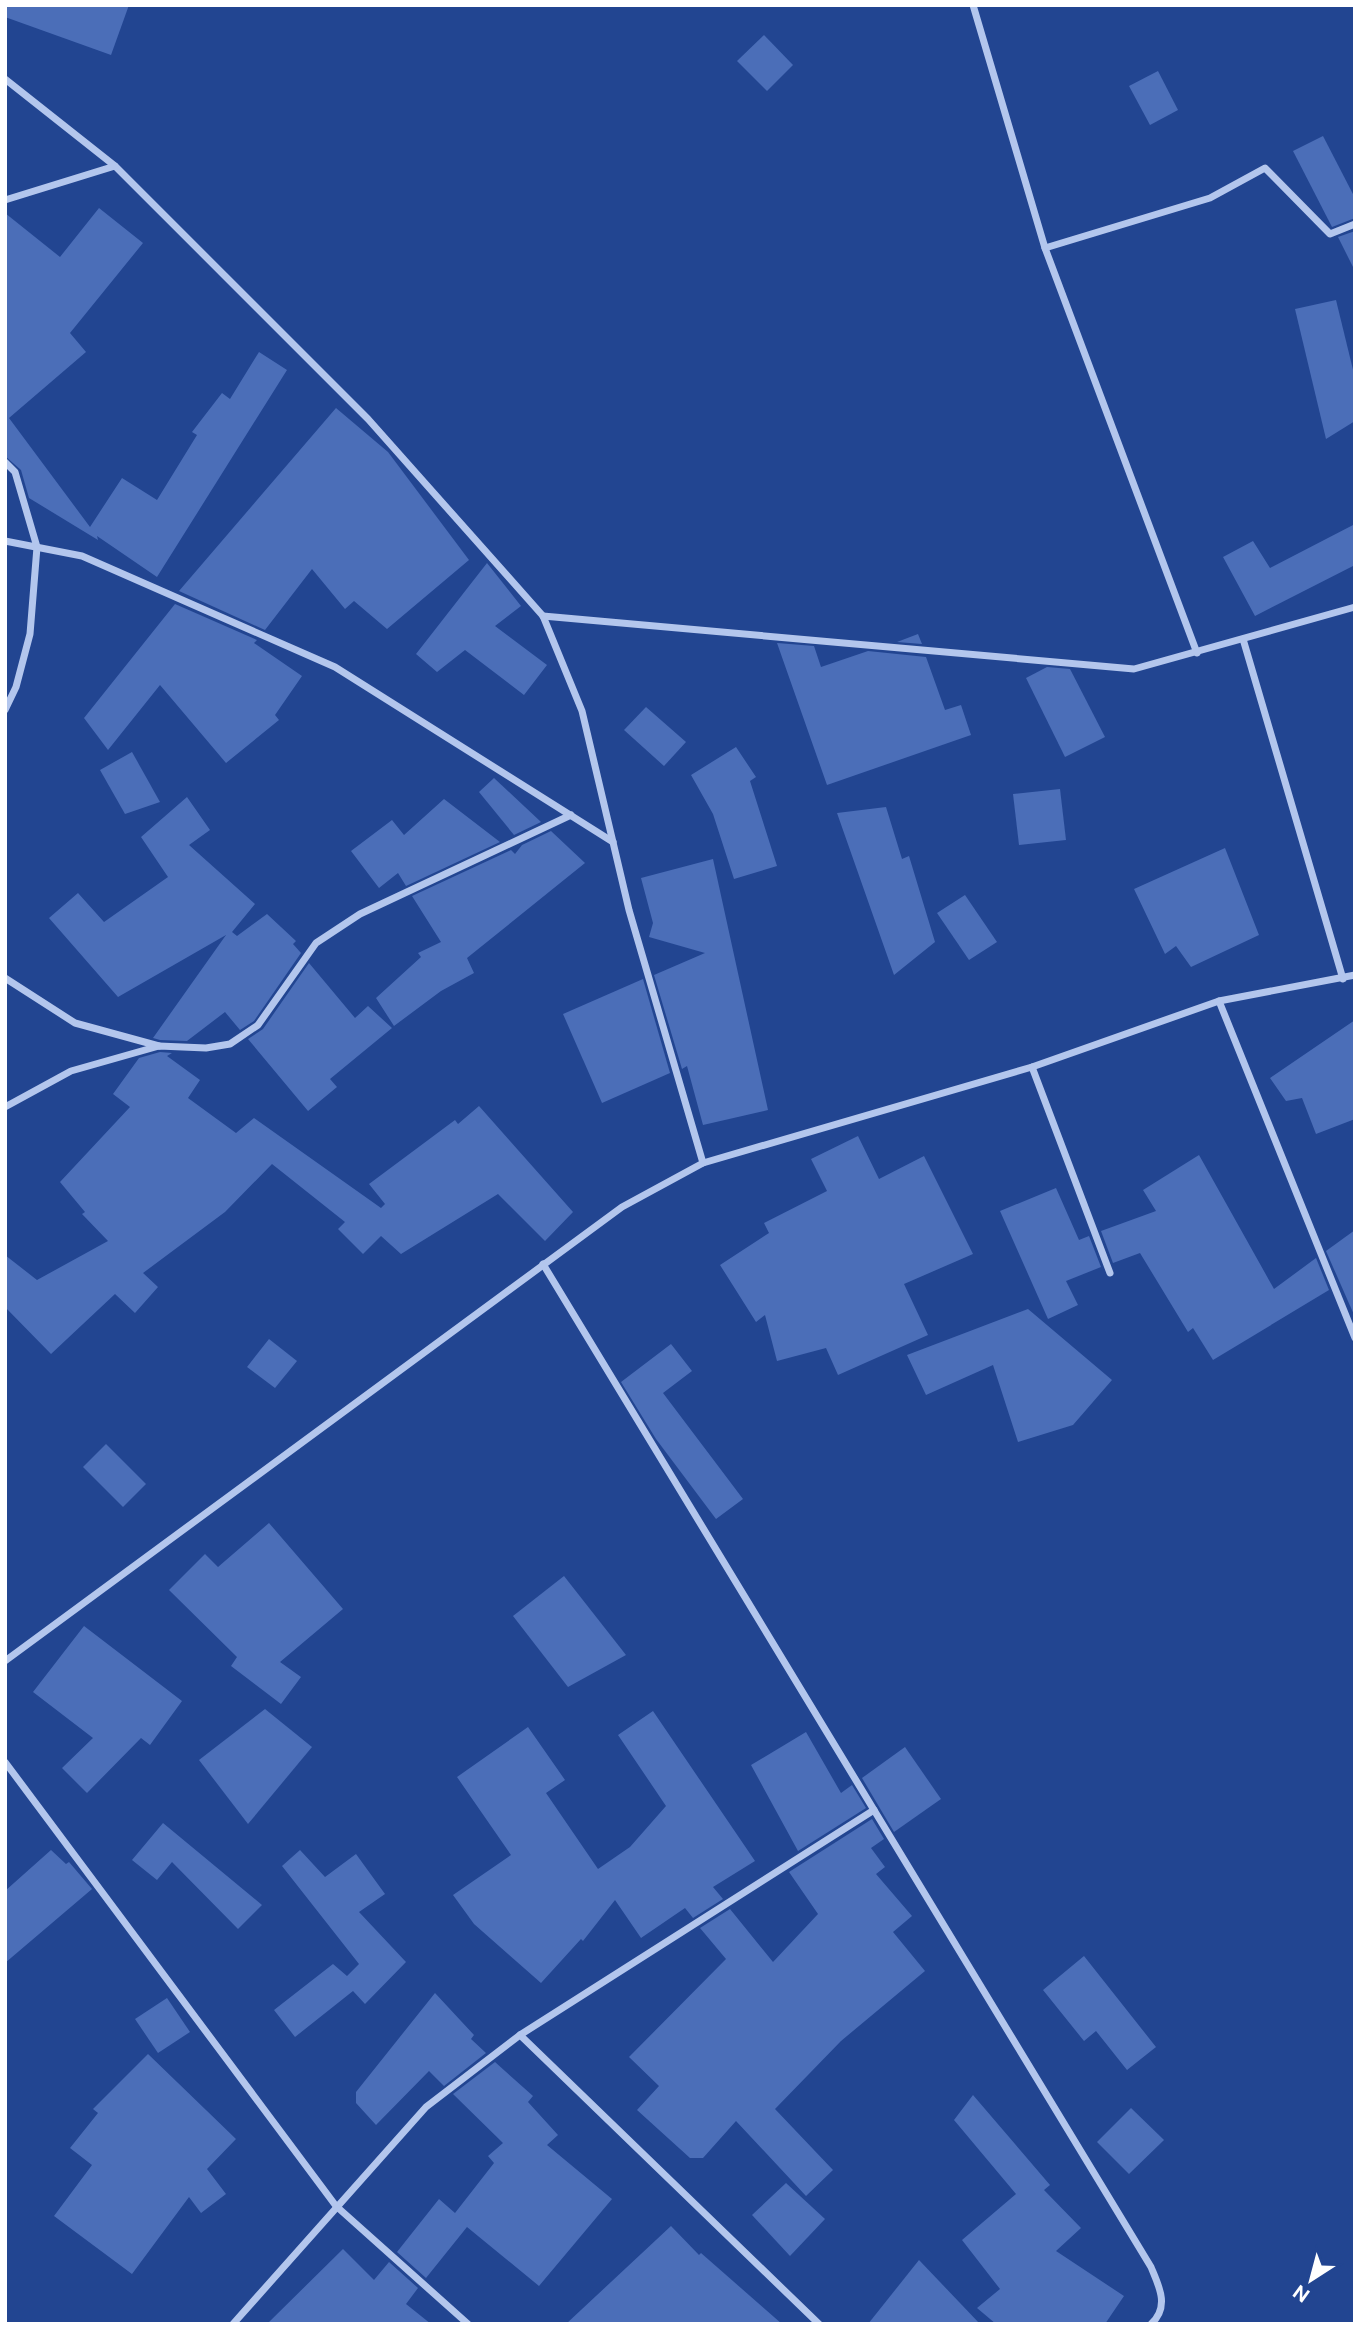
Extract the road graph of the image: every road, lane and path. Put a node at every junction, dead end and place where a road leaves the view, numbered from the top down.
1 (973, 5) edge
2 (5, 79) edge
3 (115, 166) junction
4 (5, 200) edge
5 (1355, 224) edge
6 (1045, 247) junction
7 (5, 462) edge
8 (5, 541) edge
9 (37, 547) junction
10 (1355, 607) edge
11 (543, 616) junction
12 (1243, 639) junction
13 (1197, 653) junction
14 (5, 710) edge
15 (571, 815) junction
16 (613, 842) junction
17 (1355, 975) edge
18 (5, 978) edge
19 (1343, 979) junction
20 (1219, 1001) junction
21 (159, 1046) junction
22 (1032, 1068) junction
23 (5, 1107) edge
24 (703, 1163) junction
25 (543, 1264) junction
26 (1110, 1273) dead end
27 (1354, 1338) edge
28 (5, 1661) edge
29 (5, 1762) edge
30 (874, 1810) junction
31 (520, 2035) junction
32 (336, 2206) junction
33 (233, 2324) edge
34 (468, 2324) edge
35 (819, 2324) edge
36 (1151, 2324) edge

1 - 6 street
2 - 3 street
3 - 4 street
3 - 11 street
5 - 6 street
6 - 13 street
7 - 9 street
8 - 9 street
9 - 14 street
9 - 15 street
10 - 12 street
11 - 13 street
11 - 16 street
12 - 13 street
12 - 19 street
15 - 16 street
15 - 21 street
16 - 24 street
17 - 19 street
18 - 21 street
19 - 20 street
20 - 22 street
20 - 27 street
21 - 23 street
22 - 24 street
22 - 26 street
24 - 25 street
25 - 28 street
25 - 30 street
29 - 32 street
30 - 31 street
30 - 36 street
31 - 32 street
31 - 35 street
32 - 33 street
32 - 34 street

